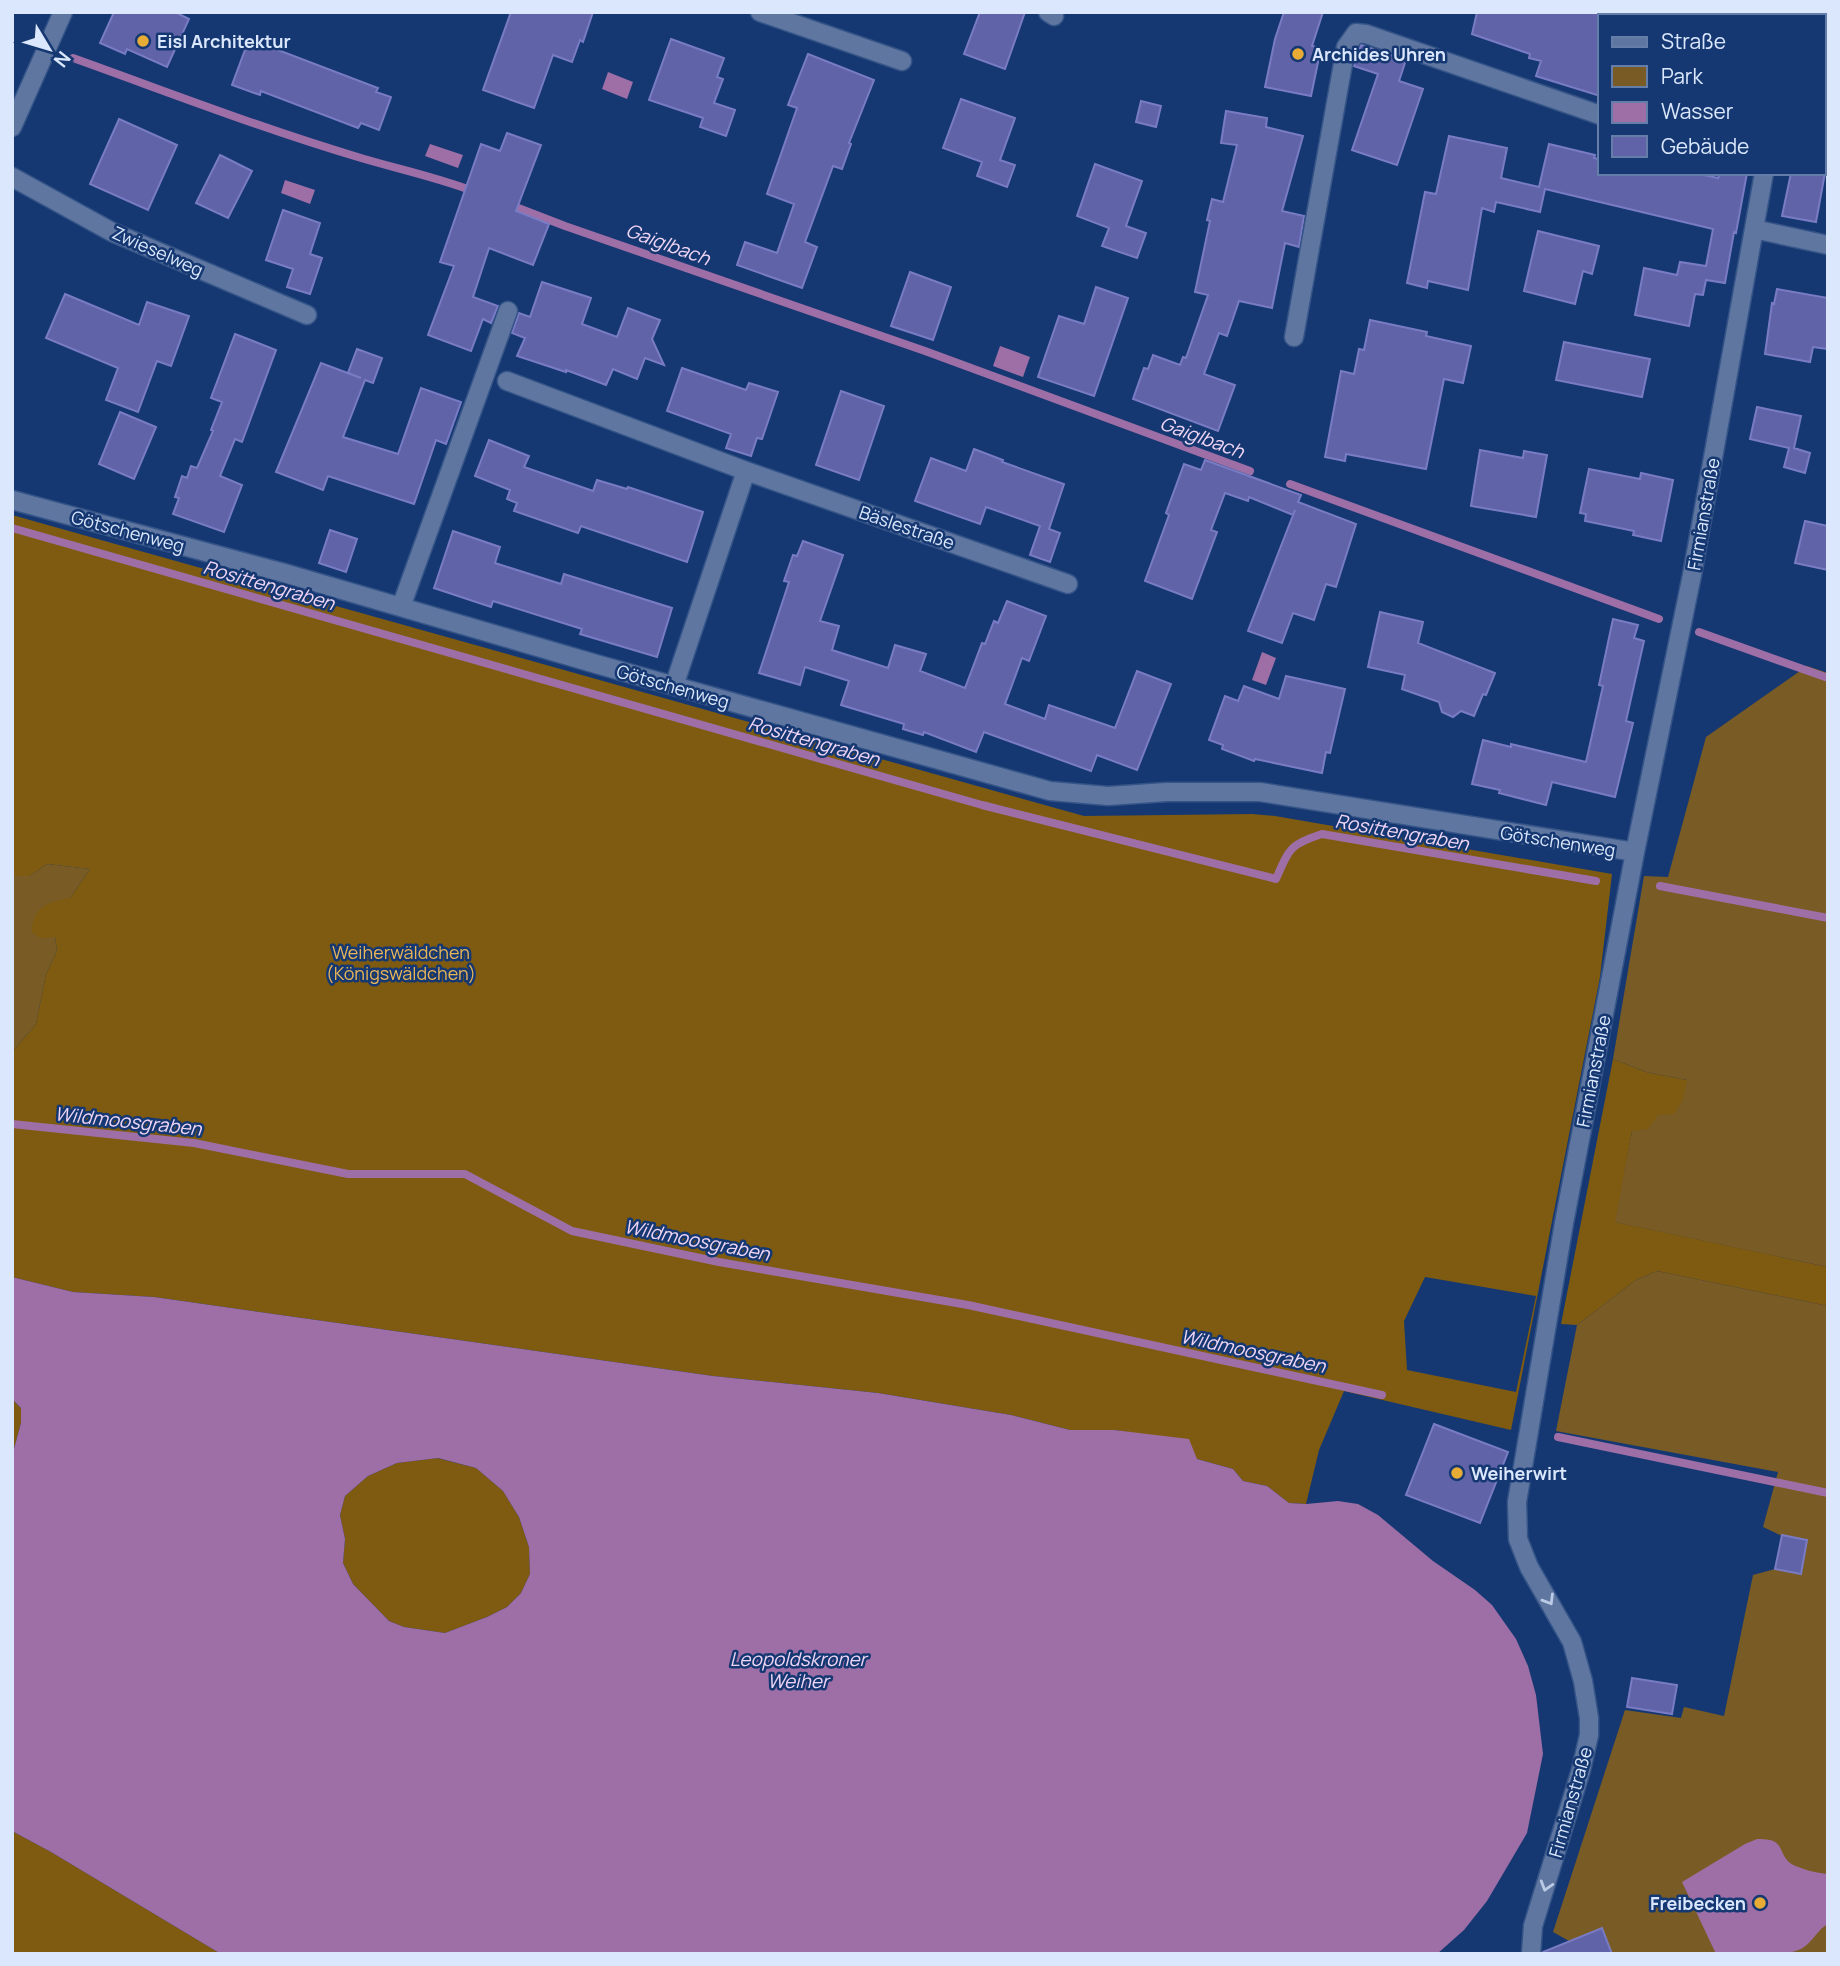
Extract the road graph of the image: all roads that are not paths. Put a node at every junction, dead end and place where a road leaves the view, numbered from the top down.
1 (63, 12) edge
2 (760, 12) edge
3 (902, 61) dead end
4 (1598, 114) edge
5 (12, 127) edge
6 (1763, 175) edge
7 (12, 177) edge
8 (1754, 229) junction
9 (1828, 245) edge
10 (508, 310) dead end
11 (307, 315) dead end
12 (1294, 337) dead end
13 (507, 380) dead end
14 (746, 471) junction
15 (12, 500) edge
16 (1069, 584) dead end
17 (401, 607) junction
18 (674, 686) junction
19 (1635, 852) junction
20 (1531, 1954) edge

1 - 5 street
2 - 3 street
4 - 12 street
6 - 8 street, Firmianstraße
7 - 11 street, Zwieselweg
8 - 9 street
8 - 19 street, Firmianstraße
10 - 17 street
13 - 14 street, Bäslestraße
14 - 16 street, Bäslestraße
14 - 18 street
15 - 17 street, Götschenweg
17 - 18 street, Götschenweg
18 - 19 street, Götschenweg
19 -> 20 street, Firmianstraße

